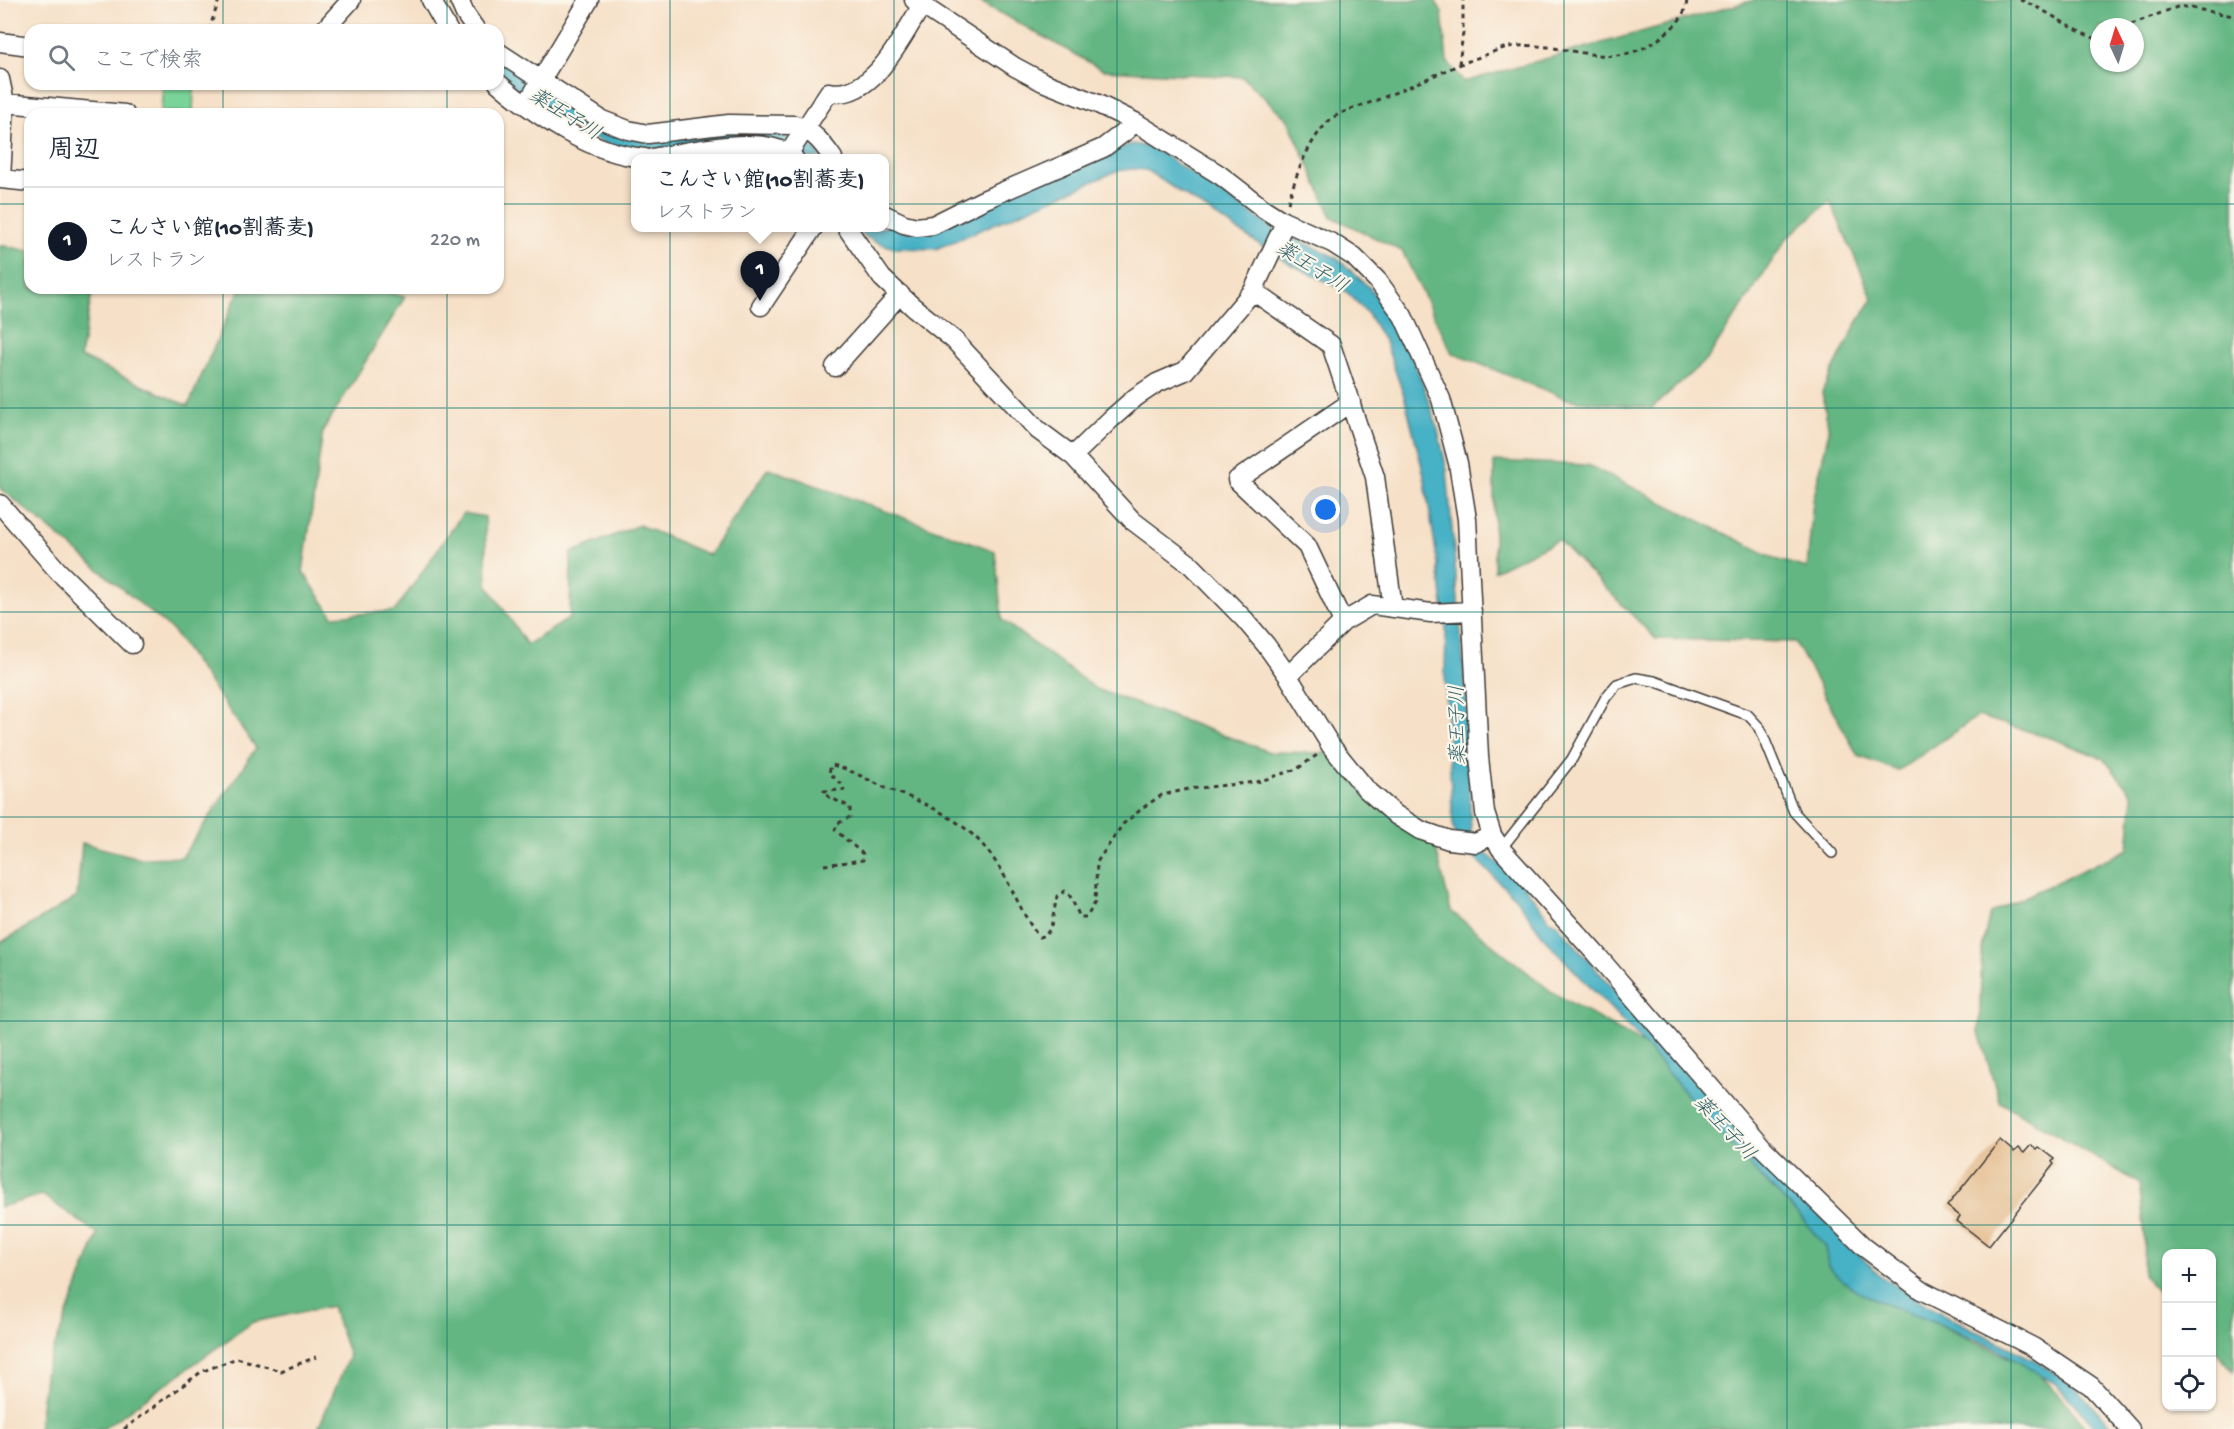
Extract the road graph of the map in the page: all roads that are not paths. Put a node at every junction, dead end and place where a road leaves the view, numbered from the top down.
1 (351, 0) edge
2 (431, 0) edge
3 (459, 0) edge
4 (589, 0) edge
5 (918, 3) edge
6 (329, 24) edge
7 (445, 24) edge
8 (472, 24) edge
9 (0, 42) edge
10 (24, 45) edge
11 (504, 56) edge
12 (0, 79) edge
13 (540, 81) junction
14 (504, 88) edge
15 (5, 103) junction
16 (526, 105) junction
17 (60, 108) edge
18 (602, 120) junction
19 (1135, 122) junction
20 (729, 124) junction
21 (806, 128) junction
22 (591, 144) junction
23 (730, 146) junction
24 (682, 154) edge
25 (789, 154) edge
26 (793, 154) edge
27 (830, 154) edge
28 (631, 157) edge
29 (24, 181) edge
30 (889, 217) edge
31 (1282, 225) junction
32 (810, 232) edge
33 (853, 232) edge
34 (1253, 291) junction
35 (900, 294) junction
36 (761, 306) dead end
37 (835, 367) dead end
38 (1351, 402) junction
39 (1073, 456) junction
40 (0, 504) edge
41 (1393, 608) junction
42 (1472, 611) junction
43 (1343, 622) junction
44 (132, 644) dead end
45 (1288, 676) junction
46 (1490, 842) junction
47 (1832, 853) dead end
48 (2130, 1429) edge

1 - 6 street
2 - 7 street
3 - 8 street
4 - 13 street
5 - 19 street
5 - 21 street
9 - 10 street
11 - 13 street
12 - 15 street
13 - 16 street
13 - 18 street
14 - 16 street
15 - 17 street
15 - 29 street
16 - 22 street
18 - 20 street
18 - 22 street
19 - 30 street
19 - 31 street
20 - 21 street
20 - 23 street
21 - 26 street
21 - 27 street
22 - 28 street
23 - 24 street
23 - 25 street
31 - 34 street
31 - 42 street
32 - 36 street
33 - 35 street
34 - 38 street
34 - 39 street
35 - 37 street
35 - 39 street
38 - 41 street
38 - 43 street
39 - 45 street
40 - 44 street
41 - 42 street
41 - 43 street
42 - 46 street
43 - 45 street
45 - 46 street
46 - 47 lane
46 - 48 street

